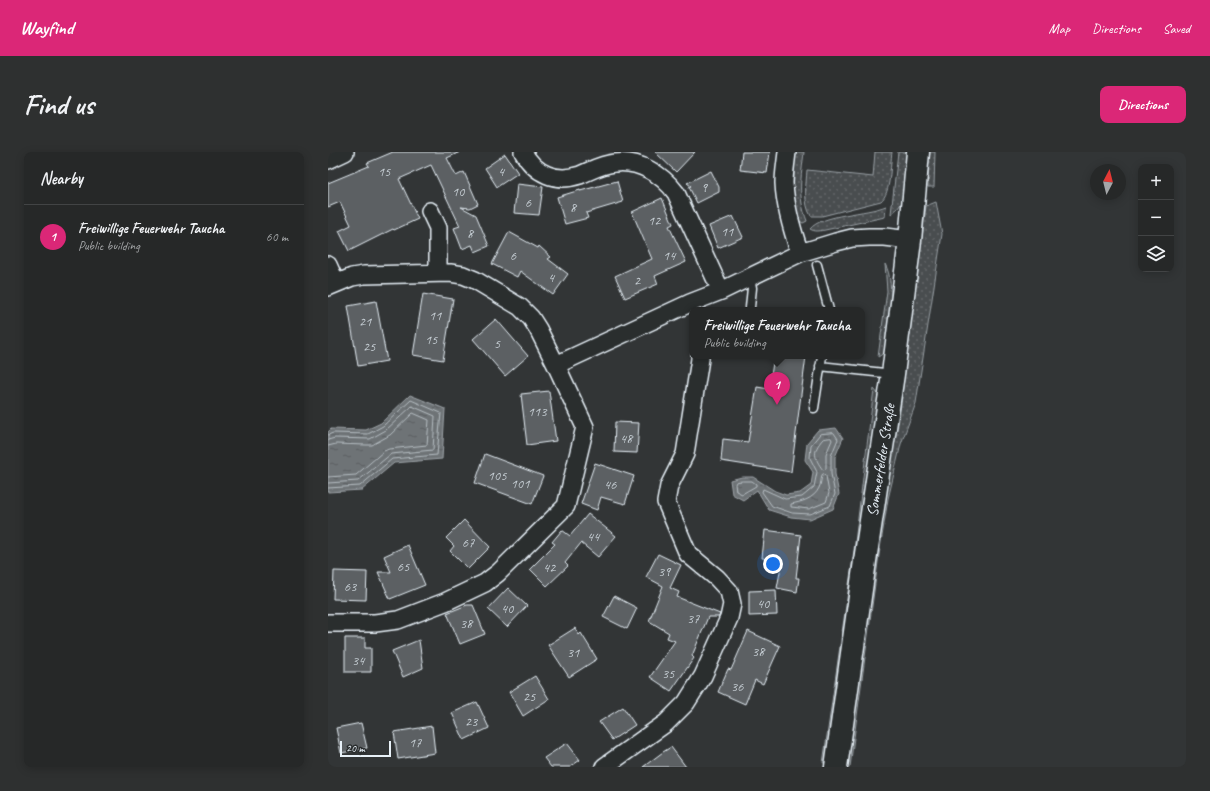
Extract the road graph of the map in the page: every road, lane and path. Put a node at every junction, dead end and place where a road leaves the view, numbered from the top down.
1 (345, 152) edge
2 (523, 152) edge
3 (788, 152) edge
4 (918, 152) edge
5 (328, 160) edge
6 (430, 211) dead end
7 (910, 240) junction
8 (800, 252) junction
9 (328, 265) edge
10 (817, 266) dead end
11 (438, 273) junction
12 (750, 277) junction
13 (332, 285) edge
14 (721, 291) junction
15 (694, 307) edge
16 (750, 307) dead end
17 (828, 307) edge
18 (689, 310) edge
19 (700, 359) edge
20 (821, 359) edge
21 (556, 365) junction
22 (820, 366) junction
23 (894, 374) junction
24 (814, 408) dead end
25 (328, 623) edge
26 (604, 767) edge
27 (836, 767) edge

1 - 5 street
2 - 14 street
3 - 8 street
4 - 7 main road, Sommerfelder Straße
6 - 11 street
7 - 8 street
7 - 23 main road, Sommerfelder Straße
8 - 12 street
9 - 13 street
10 - 17 lane
11 - 13 street
11 - 21 street
12 - 14 street
12 - 16 lane
14 - 15 street
18 - 21 street
19 - 26 street
20 - 22 lane
21 - 25 street
22 - 23 lane
22 - 24 lane
23 - 27 main road, Sommerfelder Straße

